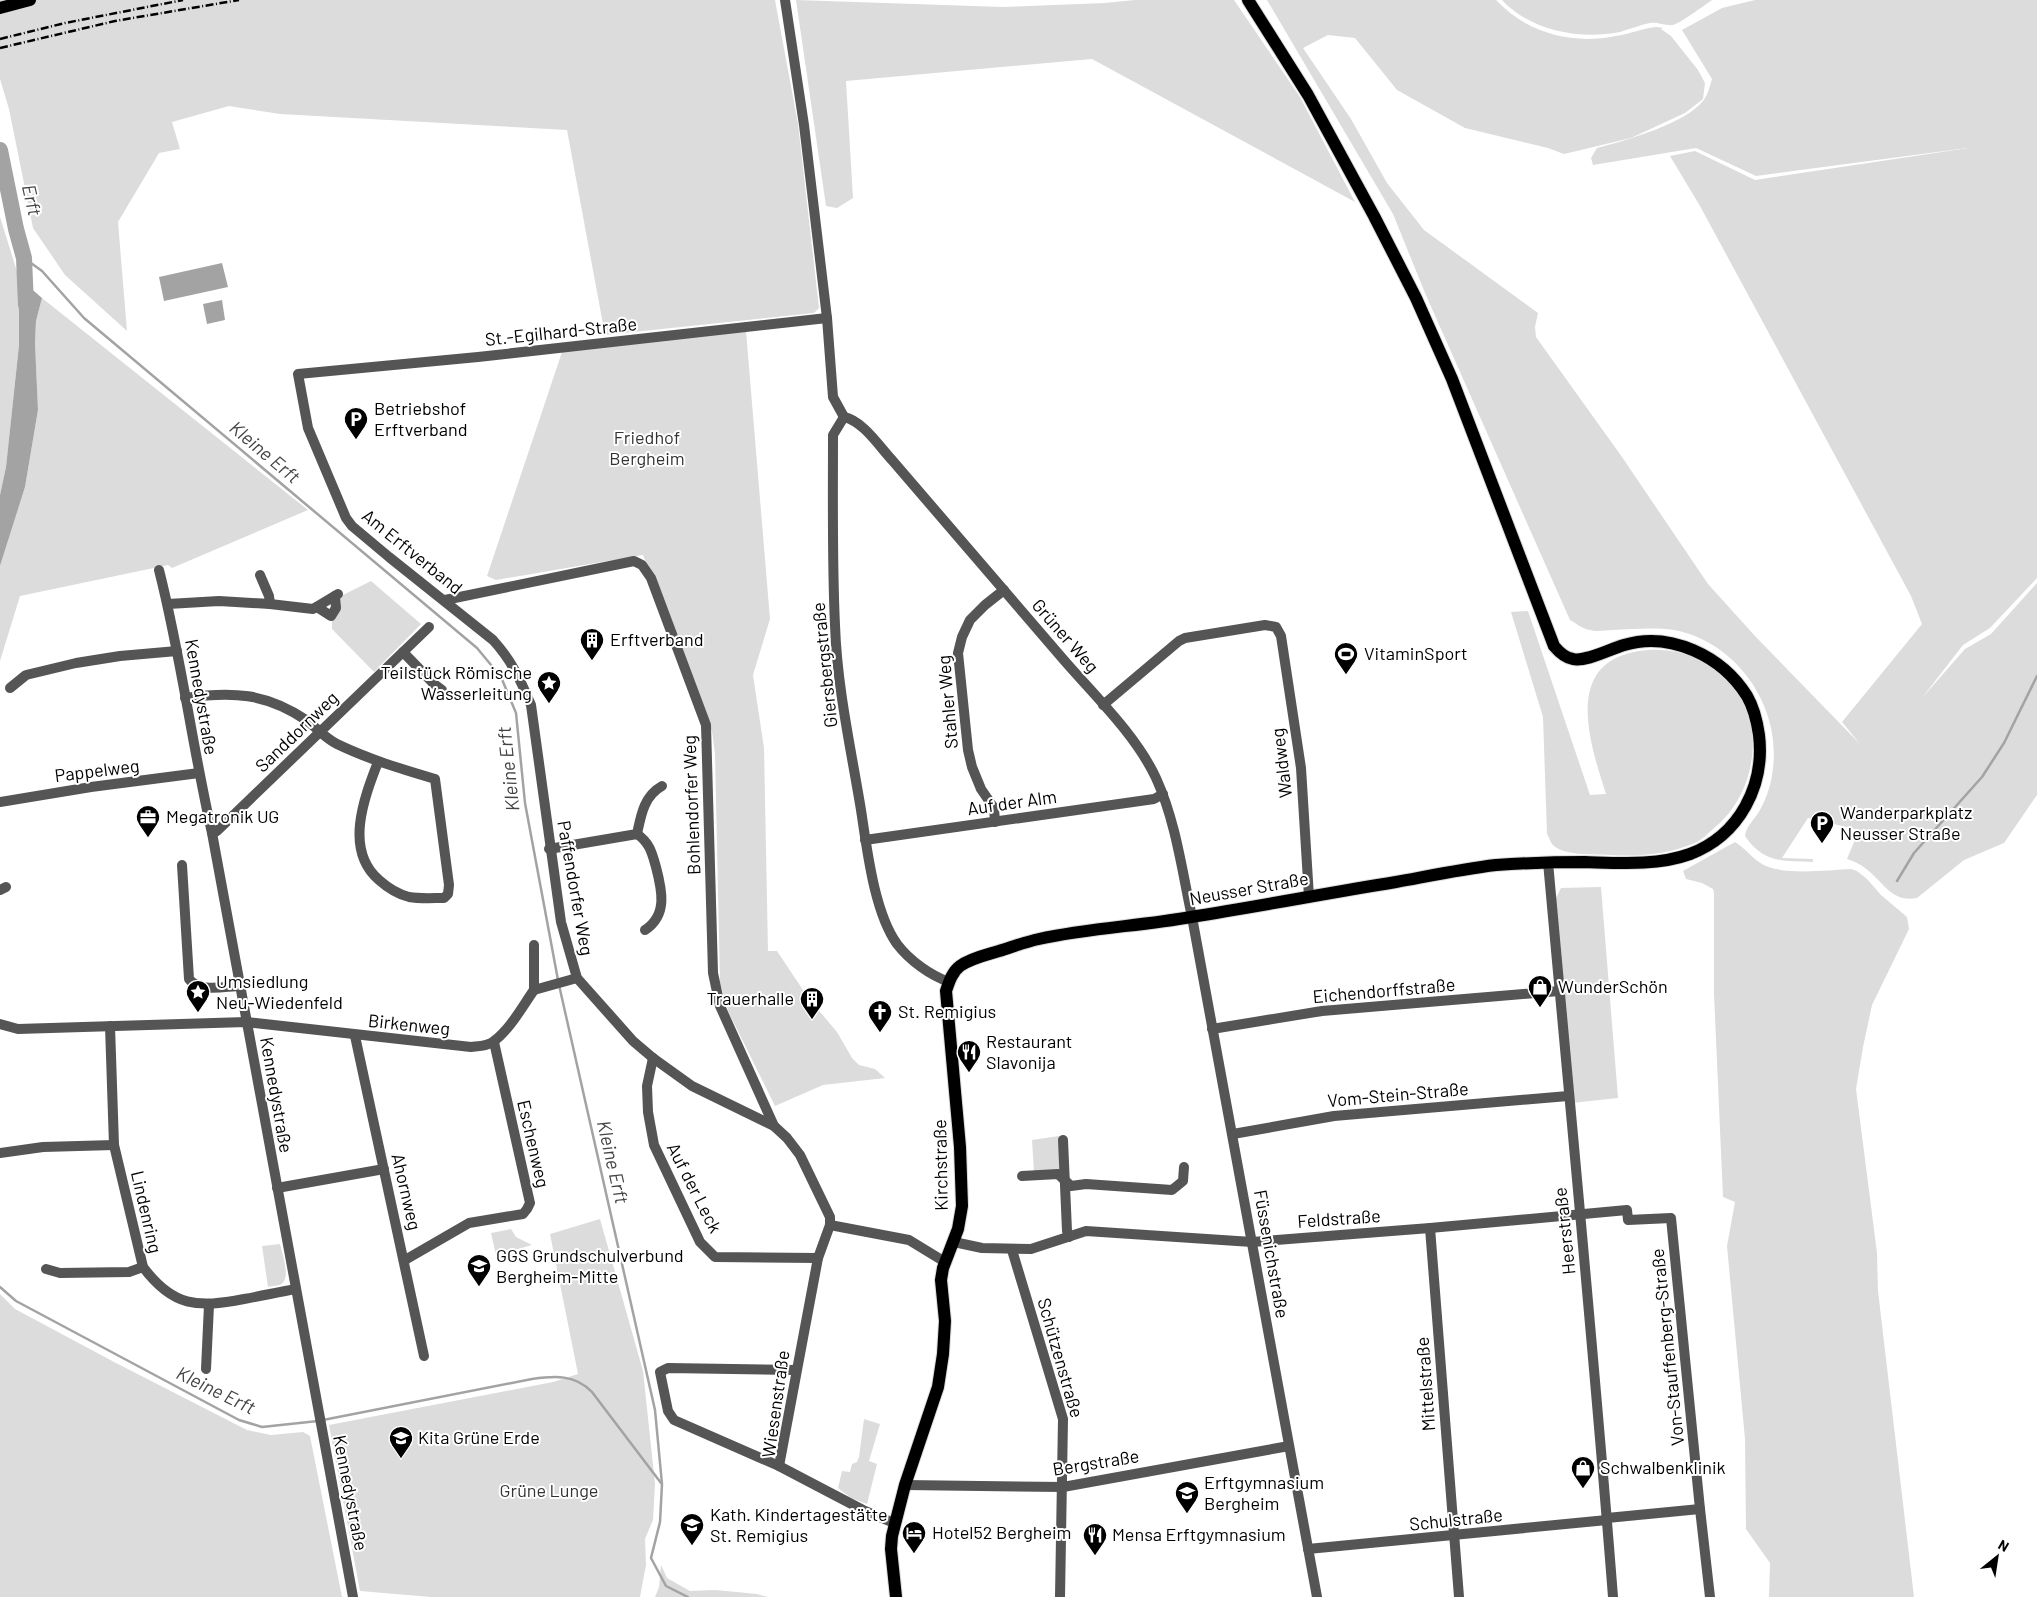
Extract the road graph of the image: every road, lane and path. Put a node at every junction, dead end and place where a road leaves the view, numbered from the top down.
1 (30, 0) edge
2 (785, 0) edge
3 (1248, 0) edge
4 (0, 8) edge
5 (827, 318) junction
6 (298, 374) joint
7 (844, 417) junction
8 (159, 570) dead end
9 (260, 575) dead end
10 (1004, 590) junction
11 (445, 600) junction
12 (168, 604) junction
13 (270, 604) junction
14 (317, 607) junction
15 (428, 627) dead end
16 (177, 651) junction
17 (403, 652) junction
18 (10, 688) dead end
19 (442, 690) dead end
20 (185, 698) junction
21 (530, 705) joint
22 (1103, 705) junction
23 (320, 732) junction
24 (378, 762) junction
25 (198, 773) junction
26 (662, 786) dead end
27 (1163, 794) junction
28 (0, 802) edge
29 (995, 822) junction
30 (212, 833) junction
31 (637, 834) junction
32 (865, 840) junction
33 (549, 849) junction
34 (1548, 862) junction
35 (182, 865) dead end
36 (1309, 897) junction
37 (1192, 917) junction
38 (645, 930) dead end
39 (534, 946) dead end
40 (573, 980) junction
41 (949, 982) junction
42 (240, 986) junction
43 (534, 990) junction
44 (1559, 992) junction
45 (246, 1022) junction
46 (0, 1024) edge
47 (110, 1026) junction
48 (1212, 1029) junction
49 (355, 1036) junction
50 (494, 1042) junction
51 (653, 1058) junction
52 (1568, 1096) junction
53 (774, 1126) junction
54 (1233, 1134) junction
55 (1063, 1140) dead end
56 (114, 1145) junction
57 (0, 1153) edge
58 (1184, 1167) dead end
59 (384, 1169) junction
60 (1022, 1176) dead end
61 (1064, 1178) junction
62 (277, 1188) junction
63 (1580, 1213) junction
64 (830, 1225) junction
65 (1430, 1228) junction
66 (1069, 1237) junction
67 (954, 1242) junction
68 (1252, 1242) junction
69 (1012, 1250) junction
70 (818, 1258) junction
71 (405, 1260) junction
72 (945, 1262) junction
73 (143, 1267) junction
74 (46, 1269) dead end
75 (296, 1289) junction
76 (209, 1305) junction
77 (424, 1356) dead end
78 (206, 1370) dead end
79 (796, 1370) junction
80 (1289, 1446) junction
81 (779, 1466) junction
82 (906, 1485) junction
83 (1063, 1487) junction
84 (1700, 1509) junction
85 (1607, 1519) junction
86 (894, 1523) junction
87 (1454, 1536) junction
88 (1308, 1550) junction
89 (354, 1597) edge
90 (896, 1597) edge
91 (1060, 1597) edge
92 (1317, 1597) edge
93 (1459, 1597) edge
94 (1613, 1597) edge
95 (1710, 1597) edge

1 - 4 main road
2 - 5 street
3 - 34 main road, Neusser Straße
5 - 6 street, St.-Egilhard-Straße
5 - 7 street
6 - 11 street, Am Erftverband
7 - 10 street, Grüner Weg
7 - 32 street, Giersbergstraße
8 - 12 street, Kennedystraße
9 - 13 street
10 - 22 street, Grüner Weg
10 - 29 street, Stahler Weg
11 - 21 street, Am Erftverband
11 - 53 street, Bohlendorfer Weg
12 - 13 street
12 - 16 street, Kennedystraße
13 - 14 street
14 - 14 street
15 - 17 street, Sanddornweg
16 - 18 street
16 - 20 street, Kennedystraße
17 - 19 street
17 - 23 street, Sanddornweg
20 - 23 street
20 - 25 street, Kennedystraße
21 - 33 street, Paffendorfer Weg
22 - 27 street, Grüner Weg
22 - 36 street, Waldweg
23 - 24 street
23 - 30 street, Sanddornweg
24 - 24 street
25 - 28 street, Pappelweg
25 - 30 street, Kennedystraße
26 - 31 street
27 - 29 street, Auf der Alm
27 - 37 street, Grüner Weg
29 - 32 street, Auf der Alm
30 - 42 street, Kennedystraße
31 - 33 street
31 - 38 street
32 - 41 street, Giersbergstraße
33 - 40 street, Paffendorfer Weg
34 - 36 main road, Neusser Straße
34 - 44 street, Heerstraße
35 - 42 street
36 - 37 main road, Neusser Straße
37 - 41 main road, Neusser Straße
37 - 48 street, Füssenichstraße
39 - 43 street
40 - 43 street
40 - 51 street, Paffendorfer Weg
41 - 67 main road, Kirchstraße
42 - 45 street, Kennedystraße
43 - 50 street
44 - 48 street, Eichendorffstraße
44 - 52 street, Heerstraße
45 - 47 street, Birkenweg
45 - 49 street, Birkenweg
45 - 62 street, Kennedystraße
46 - 47 street, Birkenweg
47 - 56 street, Lindenring
48 - 54 street, Füssenichstraße
49 - 50 street, Birkenweg
49 - 59 street, Ahornweg
50 - 71 street, Eschenweg
51 - 53 street, Paffendorfer Weg
51 - 70 street, Auf der Leck
52 - 54 street, Vom-Stein-Straße
52 - 63 street, Heerstraße
53 - 64 street, Paffendorfer Weg
54 - 68 street, Füssenichstraße
55 - 61 street
56 - 57 street
56 - 73 street, Lindenring
58 - 61 street
59 - 62 street
59 - 71 street, Ahornweg
60 - 61 street
61 - 66 street
62 - 75 street, Kennedystraße
63 - 65 street, Feldstraße
63 - 84 street, Von-Stauffenberg-Straße
63 - 85 street, Heerstraße
64 - 70 street, Wiesenstraße
64 - 72 street
65 - 68 street, Feldstraße
65 - 87 street, Mittelstraße
66 - 68 street, Feldstraße
66 - 69 street, Feldstraße
67 - 69 street, Feldstraße
67 - 72 main road, Kirchstraße
68 - 80 street, Füssenichstraße
69 - 83 street, Schützenstraße
70 - 79 street, Wiesenstraße
71 - 77 street, Ahornweg
72 - 82 main road, Kirchstraße
73 - 74 street
73 - 76 street, Lindenring
75 - 76 street, Lindenring
75 - 89 street, Kennedystraße
76 - 78 street
79 - 81 street, Wiesenstraße
79 - 81 street
80 - 83 street, Bergstraße
80 - 88 street, Füssenichstraße
81 - 86 street, Wiesenstraße
82 - 83 street, Bergstraße
82 - 86 main road, Kirchstraße
83 - 91 street, Schützenstraße
84 - 85 street
84 - 95 street
85 - 87 street, Schulstraße
85 - 94 street, Heerstraße
86 - 90 main road, Kirchstraße
87 - 88 street, Schulstraße
87 - 93 street, Mittelstraße
88 - 92 street, Füssenichstraße

